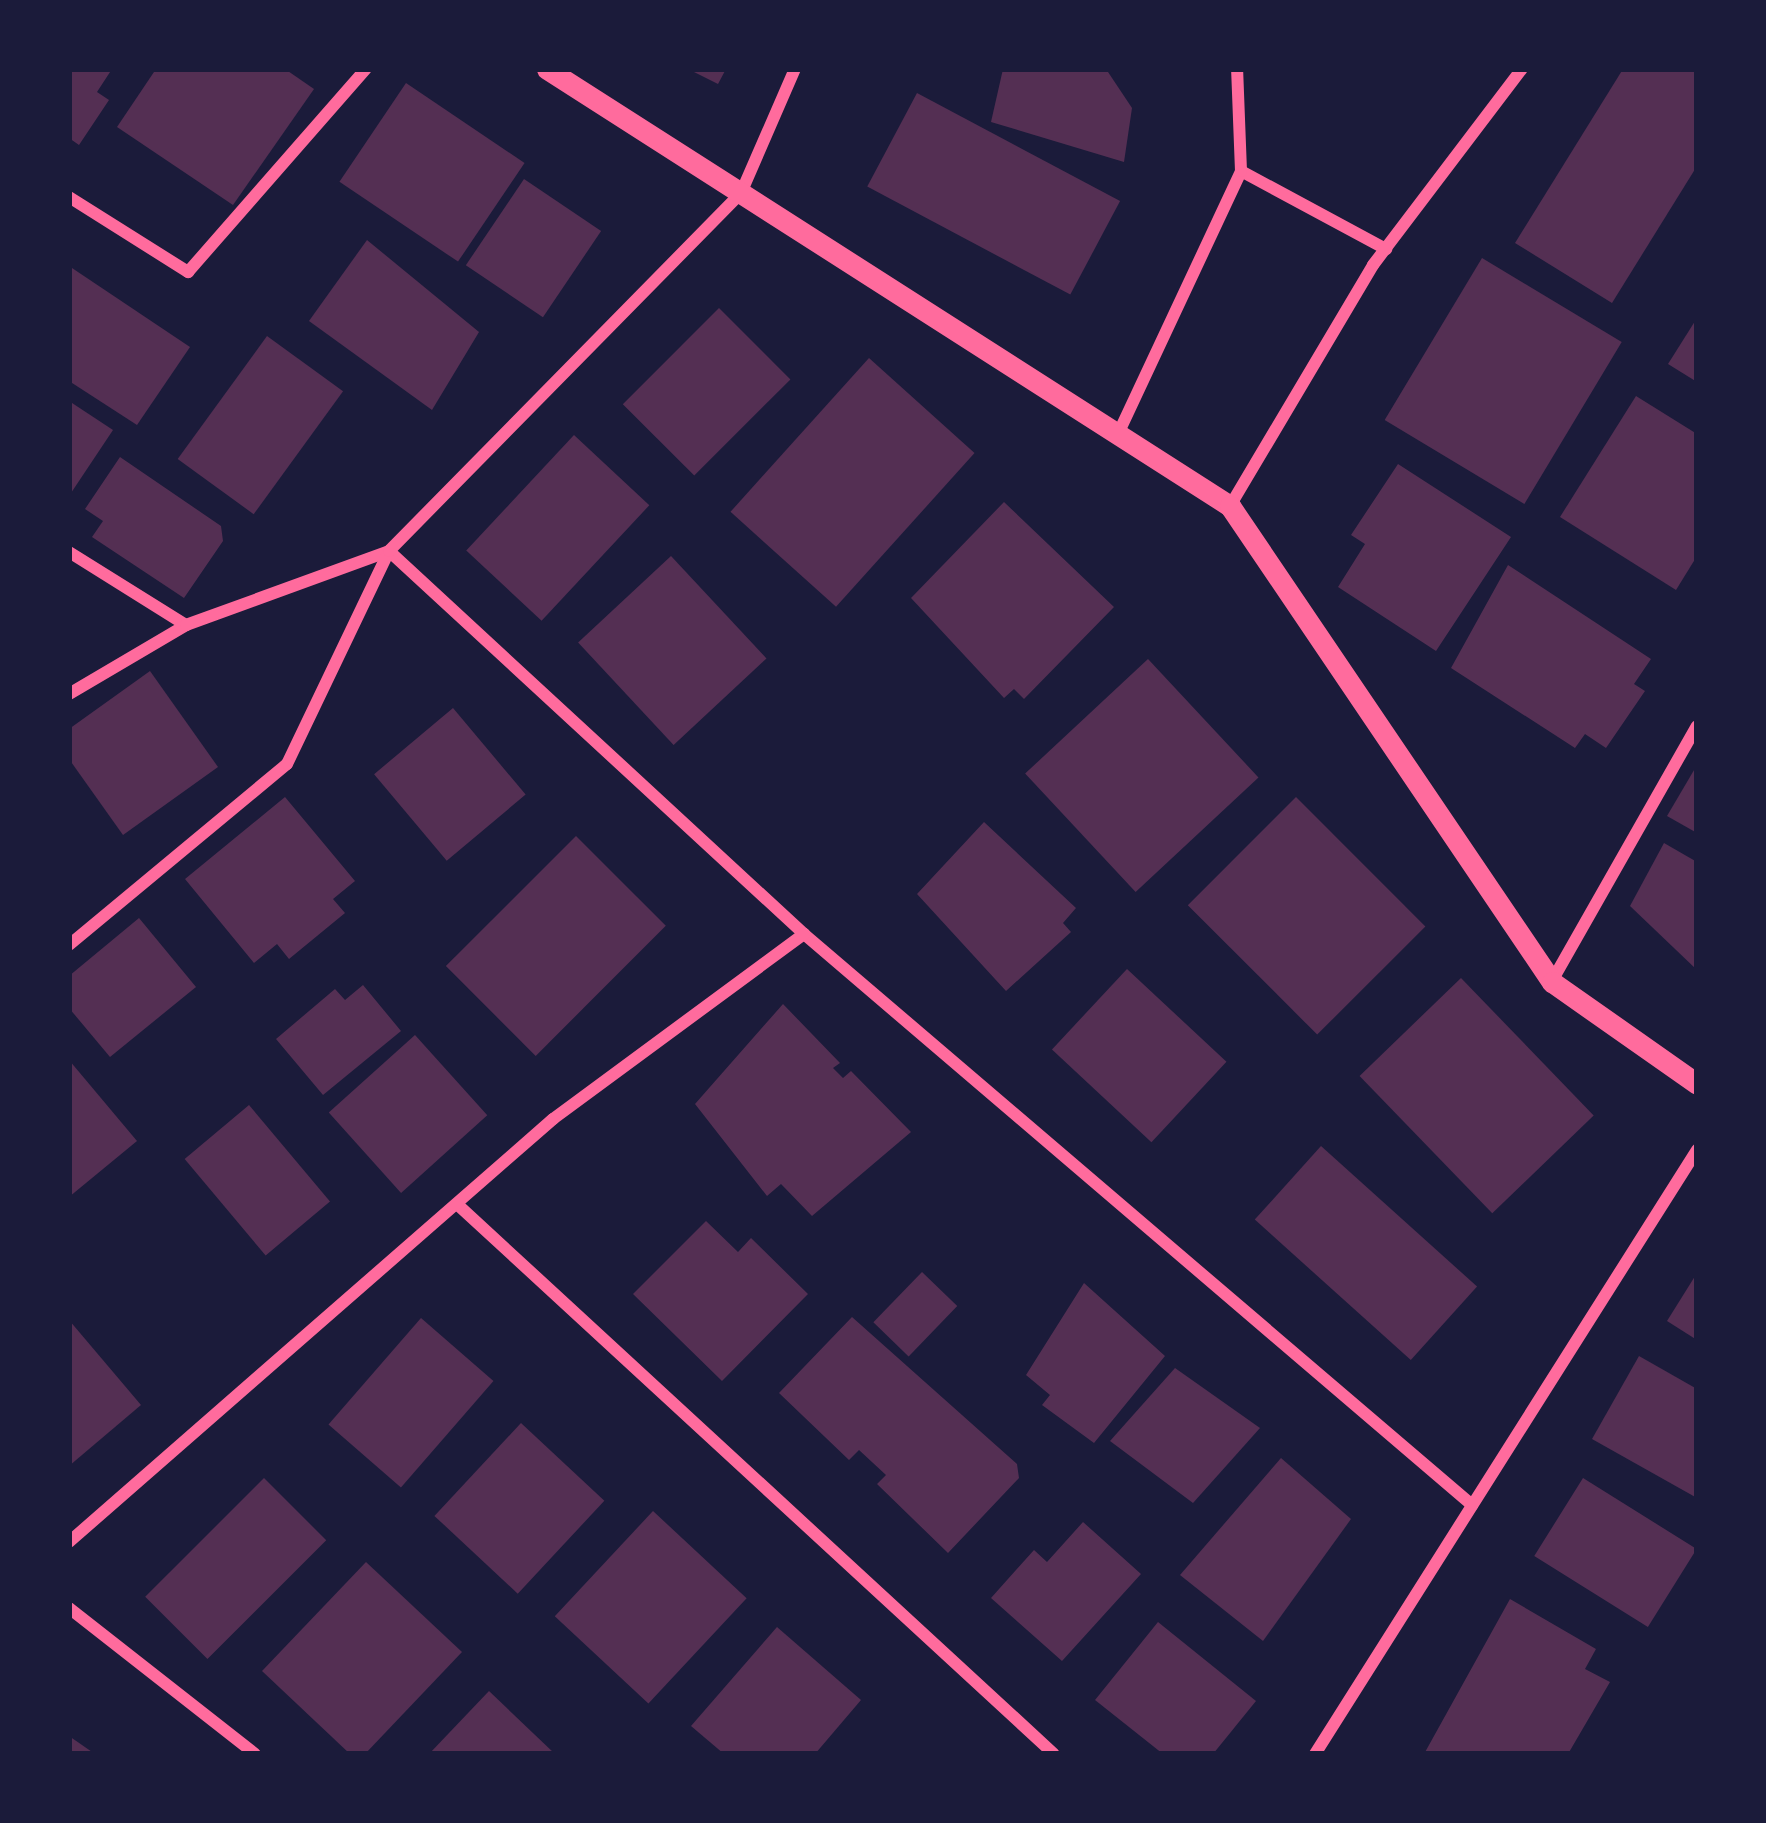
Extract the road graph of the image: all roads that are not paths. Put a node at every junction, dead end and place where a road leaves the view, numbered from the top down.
1 (366, 69) edge
2 (548, 69) edge
3 (795, 69) edge
4 (1237, 69) edge
5 (1522, 69) edge
6 (1241, 171) junction
7 (741, 193) junction
8 (69, 197) edge
9 (1386, 248) junction
10 (1118, 434) junction
11 (1230, 506) junction
12 (389, 551) junction
13 (69, 552) edge
14 (186, 625) junction
15 (69, 694) edge
16 (1697, 727) edge
17 (804, 934) junction
18 (69, 944) edge
19 (1552, 982) junction
20 (1697, 1084) edge
21 (1697, 1150) edge
22 (458, 1205) junction
23 (1472, 1505) junction
24 (69, 1542) edge
25 (69, 1608) edge
26 (255, 1754) edge
27 (1054, 1754) edge
28 (1316, 1754) edge

1 - 8 street
2 - 7 street
3 - 7 street
4 - 6 street
5 - 9 street
6 - 9 street
6 - 10 street
7 - 10 street
7 - 12 street
9 - 11 street
10 - 11 street
11 - 19 street
12 - 14 street
12 - 17 street
12 - 18 street
13 - 14 street
14 - 15 street
16 - 19 street
17 - 22 street
17 - 23 street
19 - 20 street
21 - 23 street
22 - 24 street
22 - 27 street
23 - 28 street
25 - 26 street

